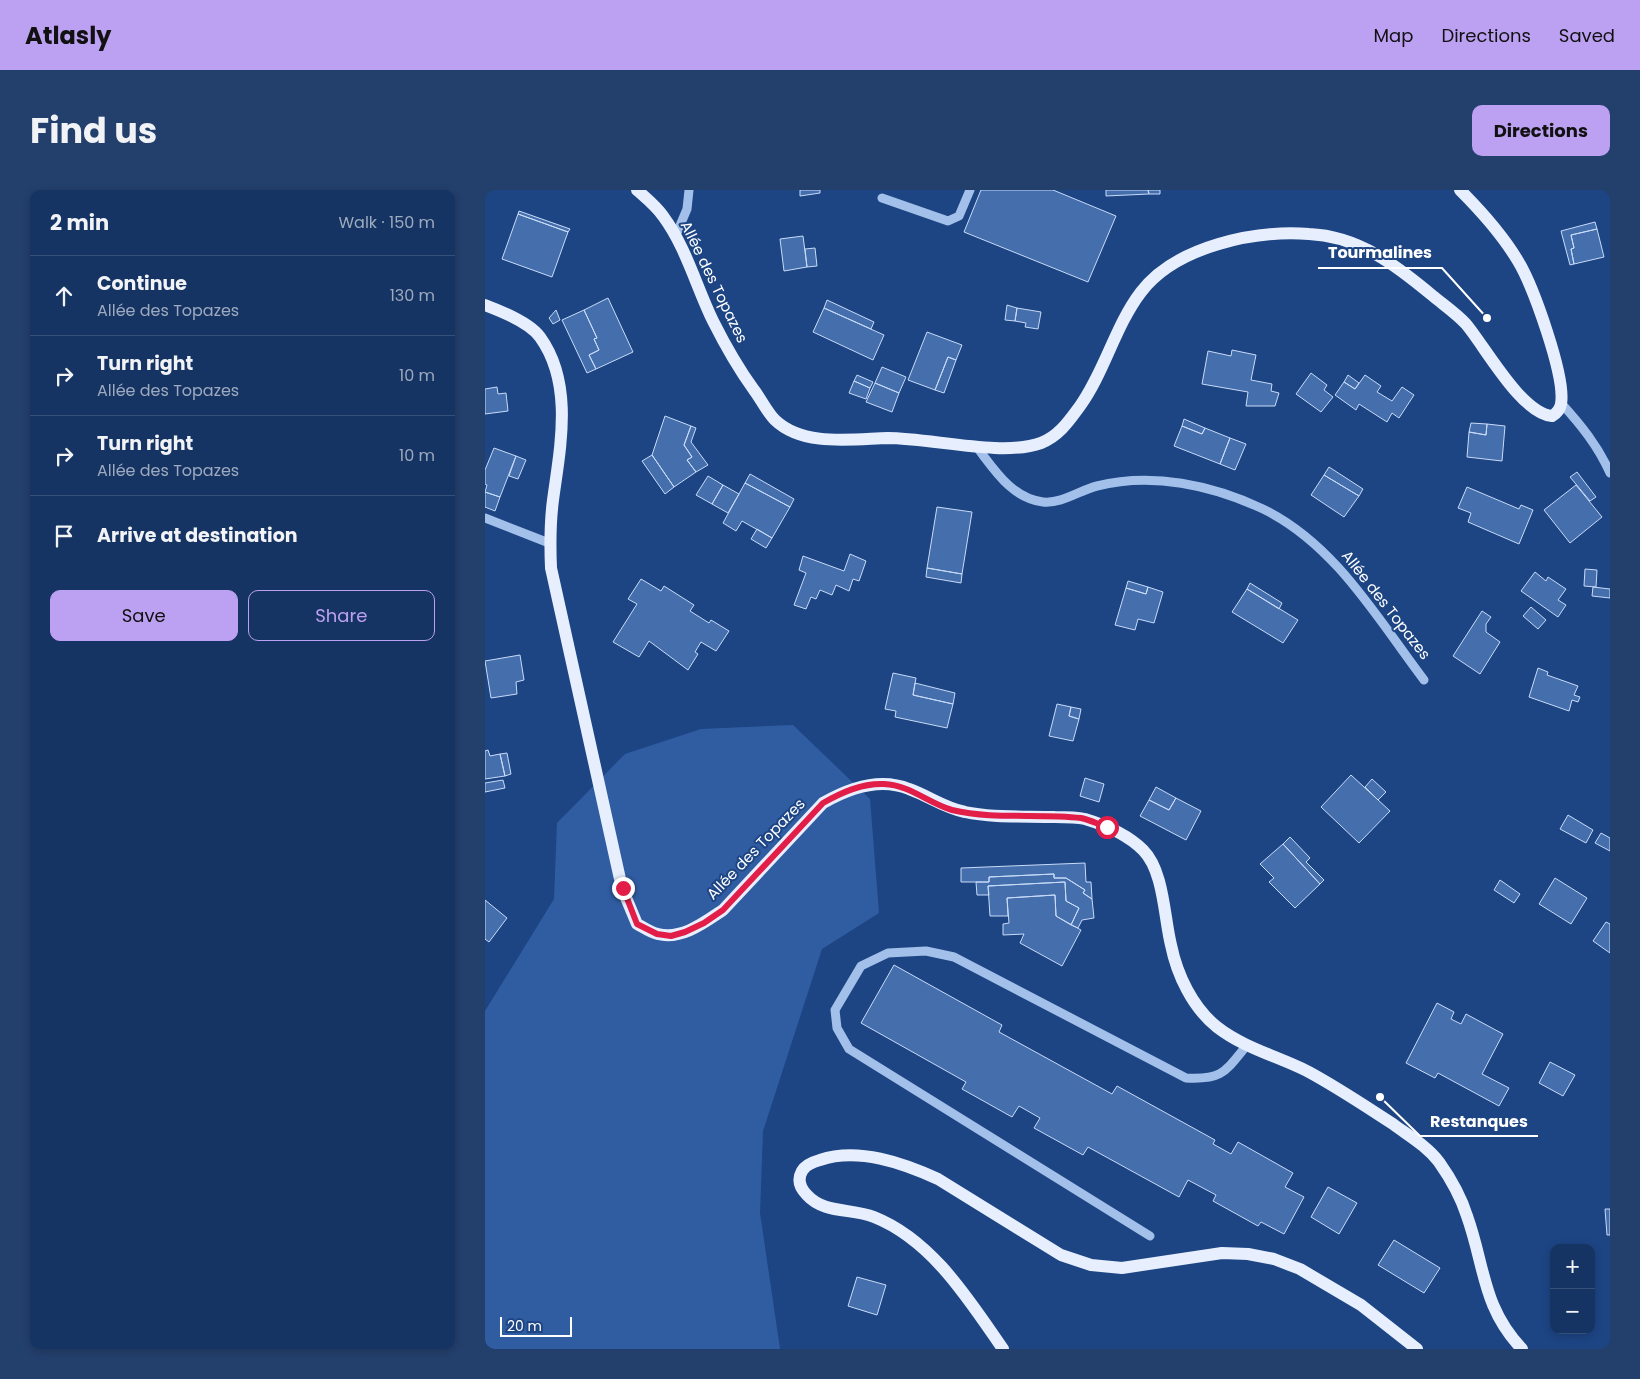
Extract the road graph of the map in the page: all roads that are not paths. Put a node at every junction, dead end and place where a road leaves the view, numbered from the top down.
1 (637, 190) edge
2 (689, 190) edge
3 (970, 190) edge
4 (1460, 190) edge
5 (883, 198) dead end
6 (676, 235) junction
7 (485, 305) edge
8 (1561, 403) junction
9 (976, 446) junction
10 (1610, 473) edge
11 (485, 518) edge
12 (549, 543) junction
13 (1424, 680) dead end
14 (1247, 1045) junction
15 (1150, 1236) dead end
16 (1003, 1349) edge
17 (1417, 1349) edge
18 (1523, 1349) edge

1 - 6 main road, Allée des Topazes
2 - 6 street
3 - 5 street
4 - 8 main road
6 - 9 main road, Allée des Topazes
7 - 12 main road, Allée des Topazes
8 - 9 main road, Allée des Topazes
8 - 10 street
9 - 13 street, Allée des Topazes
11 - 12 street
12 - 14 main road, Allée des Topazes
14 - 15 street
14 - 18 main road, Allée des Topazes
16 - 17 main road

